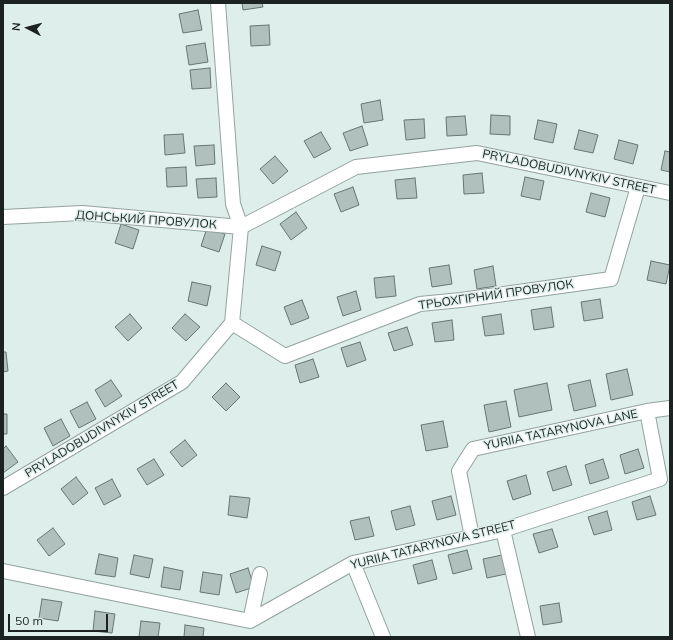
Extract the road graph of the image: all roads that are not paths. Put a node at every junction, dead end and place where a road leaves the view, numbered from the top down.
1 (218, 3) edge
2 (638, 187) junction
3 (670, 193) edge
4 (3, 217) edge
5 (241, 227) junction
6 (232, 323) junction
7 (670, 408) edge
8 (647, 412) junction
9 (660, 479) joint
10 (3, 488) edge
11 (503, 530) junction
12 (472, 537) junction
13 (352, 563) junction
14 (3, 571) edge
15 (260, 574) dead end
16 (250, 621) junction
17 (382, 637) edge
18 (528, 637) edge

1 - 5 street
2 - 3 street, PRYLADOBUDIVNYKIV STREET
2 - 5 street, PRYLADOBUDIVNYKIV STREET
2 - 6 street, ТРЬОХГІРНИЙ ПРОВУЛОК
4 - 5 street, ДОНСЬКИЙ ПРОВУЛОК
5 - 6 street
6 - 10 street, PRYLADOBUDIVNYKIV STREET
7 - 8 street, YURIIA TATARYNOVA LANE
8 - 9 street, YURIIA TATARYNOVA LANE
8 - 12 street, YURIIA TATARYNOVA LANE
9 - 11 street, YURIIA TATARYNOVA STREET
11 - 12 street, YURIIA TATARYNOVA STREET
11 - 18 street
12 - 13 street, YURIIA TATARYNOVA STREET
13 - 16 street, YURIIA TATARYNOVA STREET
13 - 17 street
14 - 16 street
15 - 16 street

